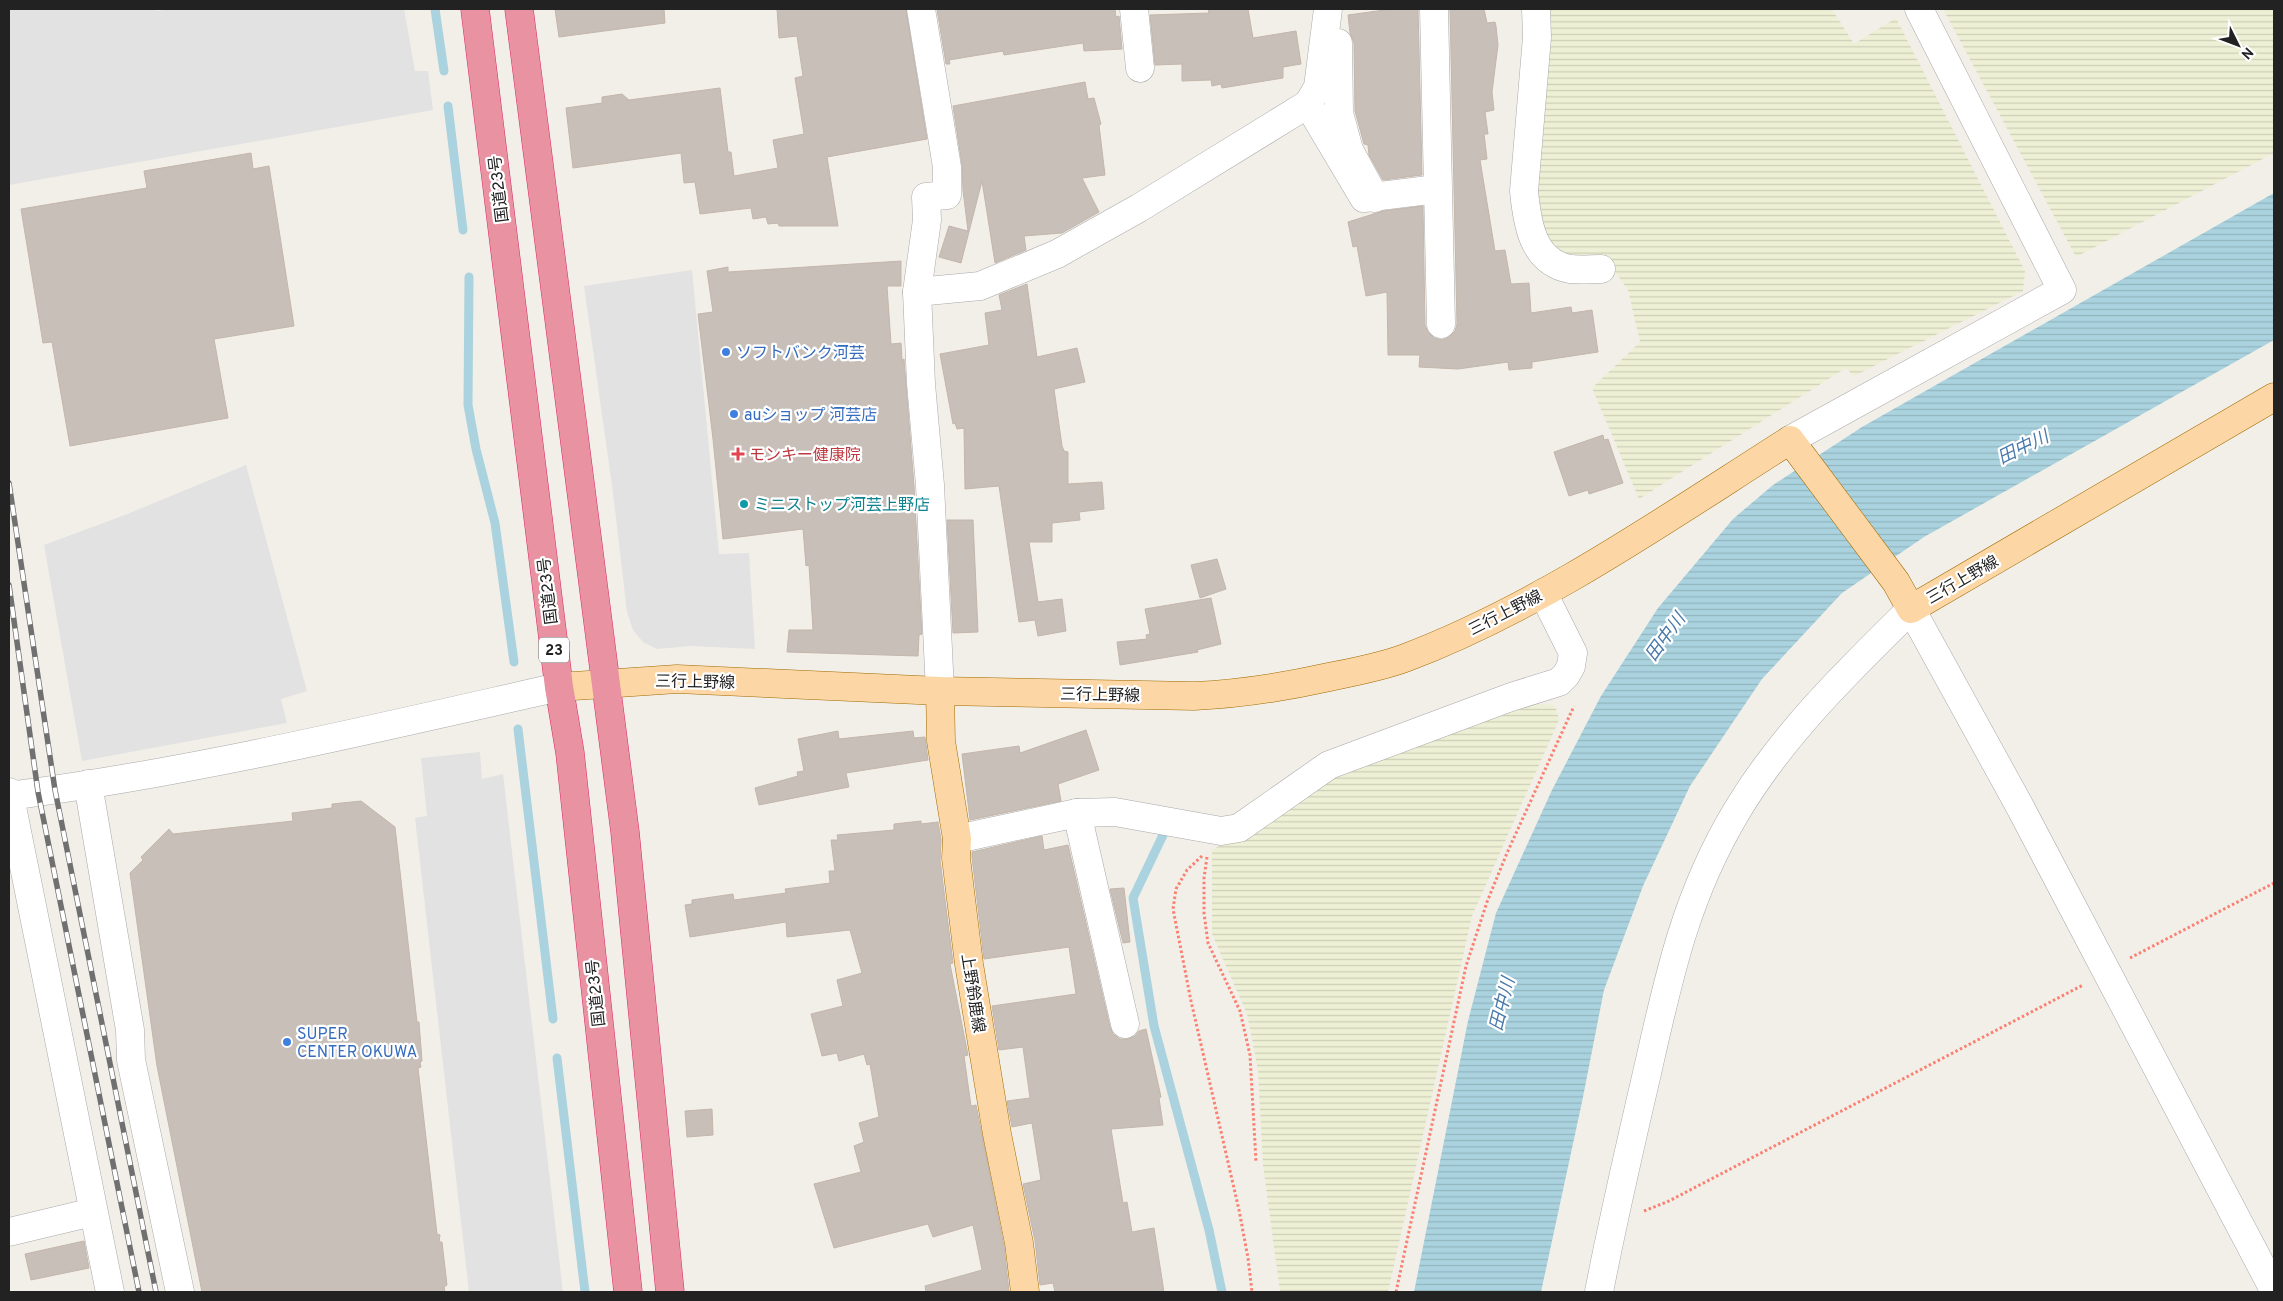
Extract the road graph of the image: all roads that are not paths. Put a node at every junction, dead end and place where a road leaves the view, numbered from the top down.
1 (475, 9) edge
2 (519, 9) edge
3 (921, 9) edge
4 (1134, 9) edge
5 (1328, 9) edge
6 (1434, 9) edge
7 (1536, 9) edge
8 (1919, 9) edge
9 (1140, 68) dead end
10 (1308, 104) junction
11 (1436, 189) junction
12 (1375, 198) junction
13 (1602, 269) dead end
14 (916, 292) junction
15 (1441, 324) dead end
16 (2274, 397) edge
17 (1797, 450) junction
18 (1543, 593) junction
19 (1911, 609) junction
20 (605, 683) junction
21 (559, 687) junction
22 (940, 691) junction
23 (88, 784) junction
24 (9, 792) edge
25 (9, 796) edge
26 (1077, 813) junction
27 (956, 839) junction
28 (1125, 1024) dead end
29 (93, 1212) junction
30 (9, 1232) edge
31 (2274, 1290) edge
32 (110, 1292) edge
33 (180, 1292) edge
34 (628, 1292) edge
35 (670, 1292) edge
36 (1025, 1292) edge
37 (1599, 1292) edge

1 - 21 highway, 国道23号 / 23
2 - 20 highway
3 - 14 street
4 - 9 street
5 - 10 street
5 - 12 street
6 - 11 street
7 - 13 street
8 - 17 street
10 - 12 street
10 - 14 street
11 - 12 street
11 - 15 street
14 - 22 street
16 - 19 main road, 三行上野線
17 - 18 main road, 三行上野線
17 - 19 main road, 三行上野線
18 - 22 main road, 三行上野線
18 - 26 street
19 - 31 street
19 - 37 street
20 - 21 main road, 三行上野線
20 - 22 main road, 三行上野線
20 - 35 highway
21 - 23 street
21 - 34 highway, 国道23号 / 23
22 - 27 main road, 上野鈴鹿線
23 - 25 street
23 - 33 street
24 - 25 street
25 - 29 street
26 - 27 street
26 - 28 street
27 - 36 main road, 上野鈴鹿線
29 - 30 street
29 - 32 street

